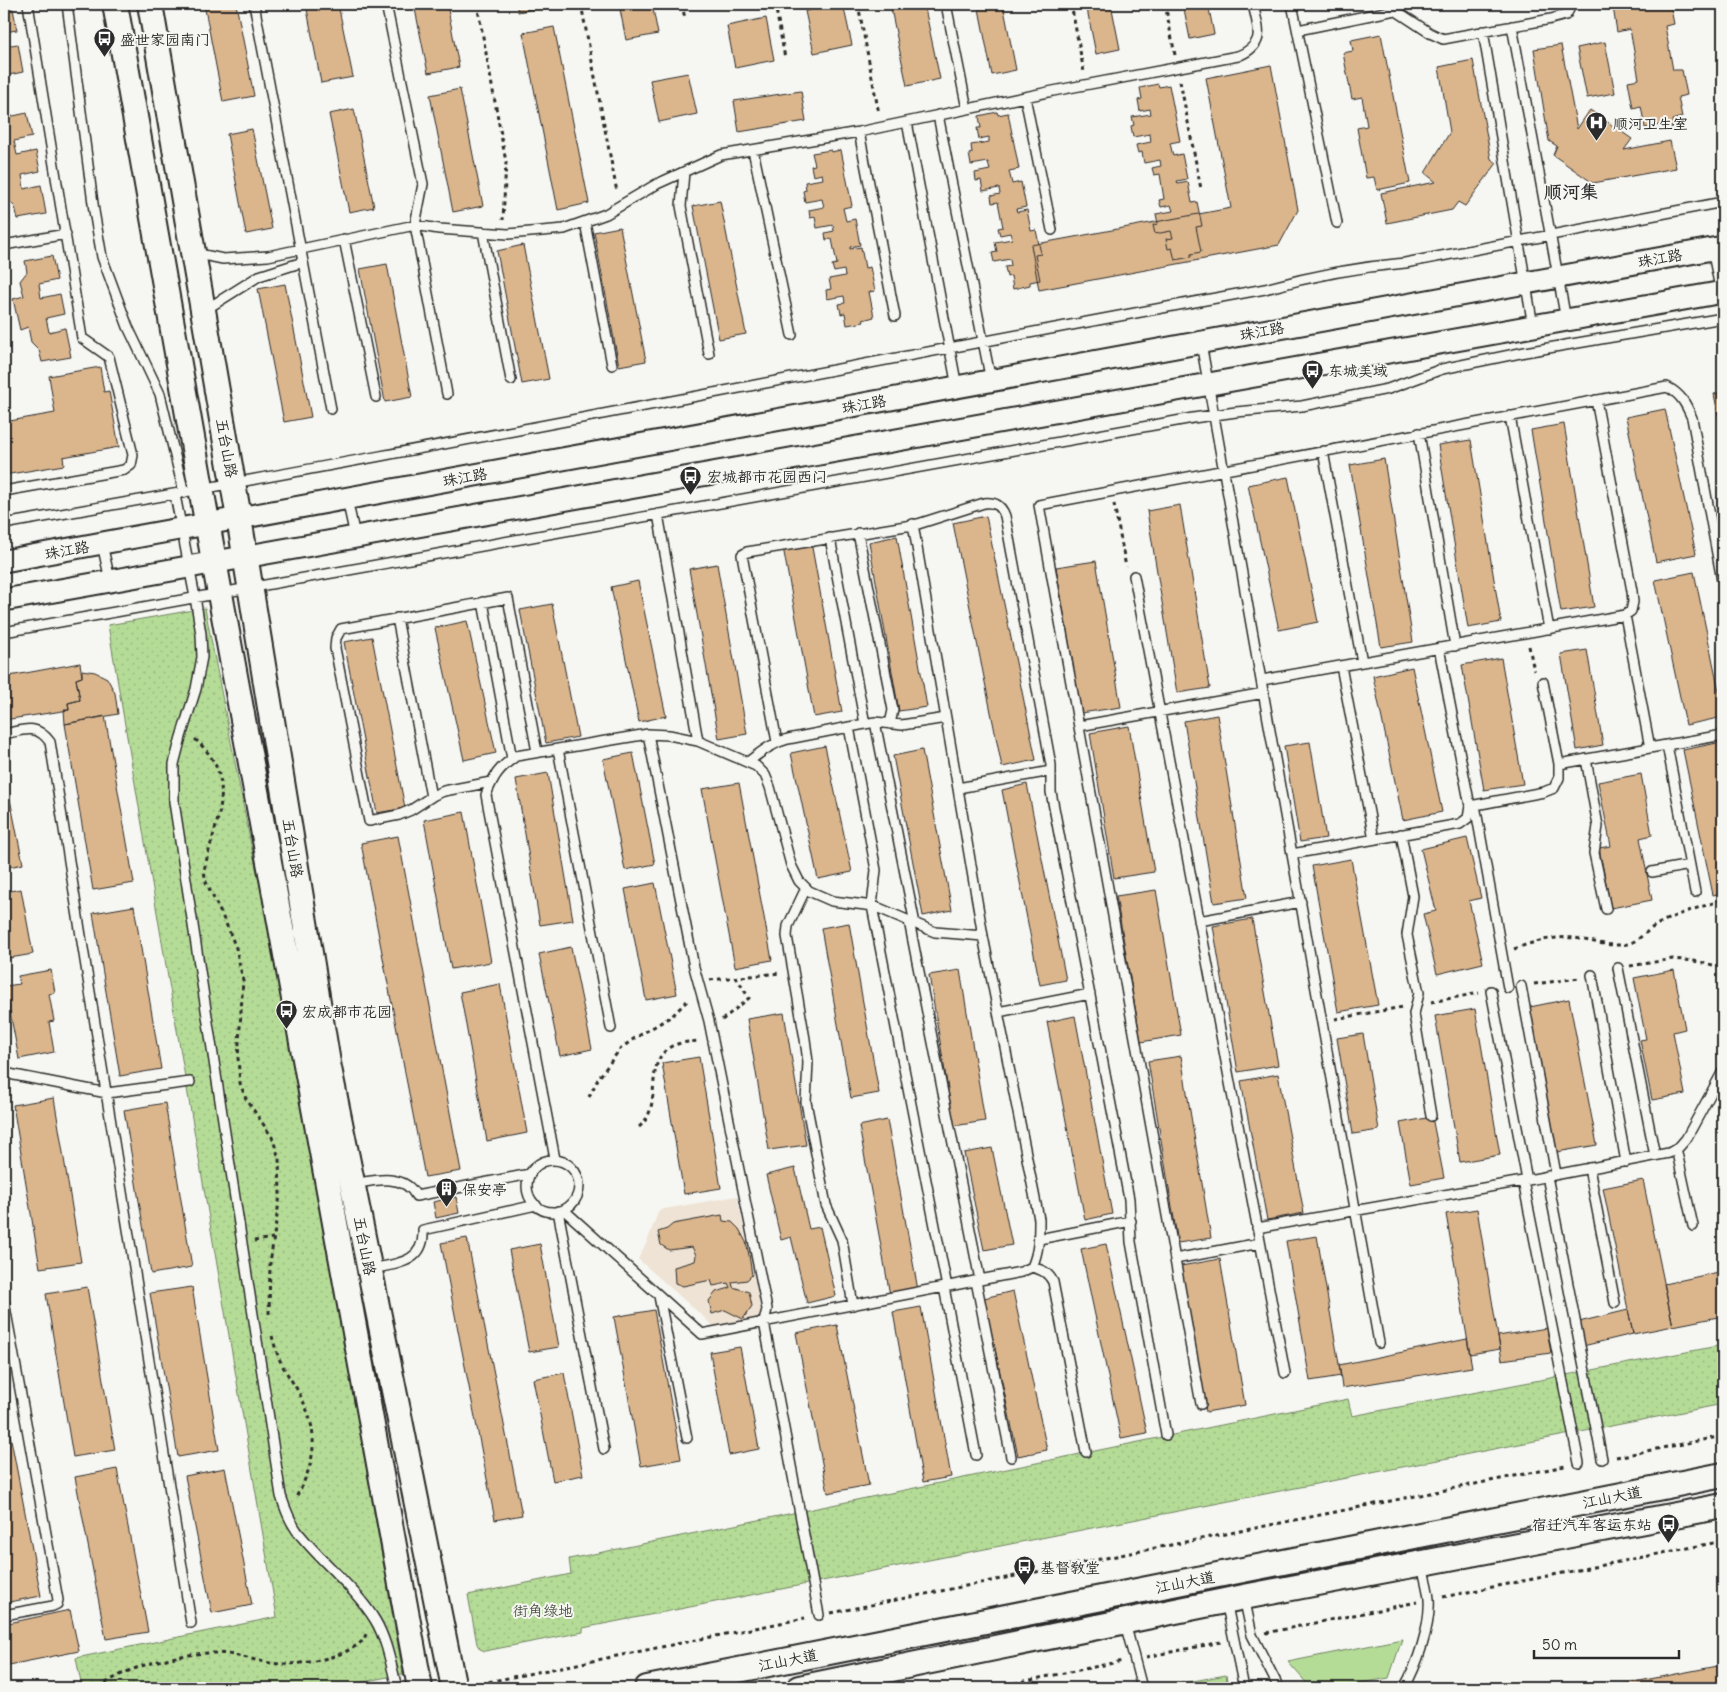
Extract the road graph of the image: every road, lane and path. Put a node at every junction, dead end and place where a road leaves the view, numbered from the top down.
1 (28, 4) edge
2 (67, 4) edge
3 (115, 4) edge
4 (150, 4) edge
5 (254, 4) edge
6 (386, 4) edge
7 (477, 4) edge
8 (581, 4) edge
9 (682, 4) edge
10 (775, 4) edge
11 (858, 4) edge
12 (946, 4) edge
13 (1071, 4) edge
14 (1165, 4) edge
15 (1253, 4) edge
16 (1292, 4) edge
17 (1572, 4) edge
18 (1395, 7) edge
19 (685, 19) dead end
20 (1512, 26) junction
21 (1298, 30) junction
22 (1483, 30) junction
23 (786, 58) dead end
24 (1177, 68) junction
25 (1086, 84) junction
26 (1025, 97) junction
27 (967, 109) junction
28 (938, 115) junction
29 (906, 122) junction
30 (881, 127) junction
31 (859, 132) junction
32 (753, 150) junction
33 (684, 172) junction
34 (1201, 189) dead end
35 (1723, 202) edge
36 (620, 206) junction
37 (585, 222) junction
38 (1337, 223) dead end
39 (416, 225) junction
40 (1052, 230) dead end
41 (483, 232) junction
42 (66, 234) junction
43 (502, 234) junction
44 (1550, 236) junction
45 (344, 239) junction
46 (1518, 242) junction
47 (4, 245) edge
48 (300, 248) junction
49 (1718, 248) edge
50 (193, 253) junction
51 (303, 262) junction
52 (1558, 277) junction
53 (1525, 283) junction
54 (1722, 292) edge
55 (203, 311) junction
56 (895, 316) dead end
57 (1723, 318) edge
58 (1566, 320) junction
59 (1533, 326) junction
60 (792, 335) dead end
61 (984, 342) junction
62 (1201, 342) junction
63 (950, 348) junction
64 (709, 354) dead end
65 (612, 365) dead end
66 (511, 380) dead end
67 (991, 381) junction
68 (1209, 384) junction
69 (957, 387) junction
70 (447, 394) dead end
71 (376, 397) dead end
72 (1596, 400) junction
73 (331, 409) dead end
74 (1214, 415) junction
75 (1510, 416) junction
76 (1419, 433) junction
77 (1323, 451) junction
78 (1224, 470) junction
79 (233, 484) junction
80 (4, 491) edge
81 (1112, 491) junction
82 (187, 492) junction
83 (347, 498) junction
84 (658, 514) junction
85 (239, 518) junction
86 (4, 524) edge
87 (208, 524) junction
88 (913, 524) junction
89 (181, 529) junction
90 (858, 533) junction
91 (355, 536) junction
92 (830, 538) junction
93 (102, 543) junction
94 (1720, 553) edge
95 (246, 556) junction
96 (4, 561) edge
97 (214, 561) junction
98 (189, 566) junction
99 (1134, 576) joint
100 (110, 580) junction
101 (251, 586) junction
102 (1723, 586) edge
103 (220, 592) junction
104 (194, 597) junction
105 (4, 600) edge
106 (483, 602) junction
107 (1625, 615) junction
108 (397, 618) junction
109 (1549, 629) junction
110 (4, 632) edge
111 (1527, 633) junction
112 (1455, 646) junction
113 (1438, 648) junction
114 (1362, 662) junction
115 (1341, 666) junction
116 (1262, 680) junction
117 (1543, 682) joint
118 (1264, 693) junction
119 (1160, 712) junction
120 (946, 718) junction
121 (875, 722) junction
122 (865, 724) junction
123 (890, 724) junction
124 (1079, 726) junction
125 (849, 727) junction
126 (183, 729) junction
127 (4, 734) edge
128 (648, 734) junction
129 (1723, 735) edge
130 (698, 741) junction
131 (777, 742) junction
132 (1667, 745) junction
133 (1650, 748) junction
134 (558, 749) junction
135 (537, 752) junction
136 (512, 759) junction
137 (1586, 759) junction
138 (748, 762) junction
139 (1559, 764) junction
140 (1051, 771) junction
141 (491, 782) junction
142 (958, 788) junction
143 (431, 797) junction
144 (1473, 806) junction
145 (1402, 834) junction
146 (1374, 839) junction
147 (1292, 854) junction
148 (1690, 865) junction
149 (1652, 872) dead end
150 (806, 888) junction
151 (1694, 892) dead end
152 (1723, 900) edge
153 (1301, 902) junction
154 (872, 906) junction
155 (1606, 909) dead end
156 (1199, 921) junction
157 (912, 922) junction
158 (983, 936) junction
159 (1502, 957) junction
160 (1618, 968) dead end
161 (794, 971) junction
162 (1592, 975) dead end
163 (736, 977) junction
164 (699, 984) junction
165 (1521, 986) dead end
166 (1508, 988) dead end
167 (1491, 991) dead end
168 (1090, 994) junction
169 (998, 1012) junction
170 (611, 1028) dead end
171 (710, 1029) junction
172 (712, 1039) junction
173 (1723, 1071) edge
174 (4, 1073) edge
175 (190, 1082) dead end
176 (107, 1093) junction
177 (589, 1096) dead end
178 (1431, 1116) dead end
179 (639, 1127) dead end
180 (1676, 1148) junction
181 (1655, 1156) junction
182 (555, 1159) junction
183 (1626, 1162) junction
184 (1589, 1168) junction
185 (530, 1174) junction
186 (1552, 1175) junction
187 (1525, 1180) junction
188 (341, 1186) junction
189 (536, 1205) junction
190 (1356, 1210) junction
191 (561, 1211) junction
192 (1131, 1221) junction
193 (1693, 1226) dead end
194 (1257, 1228) junction
195 (1040, 1239) junction
196 (1260, 1243) junction
197 (1175, 1259) junction
198 (1032, 1267) junction
199 (370, 1269) junction
200 (978, 1281) junction
201 (946, 1287) junction
202 (659, 1296) junction
203 (4, 1301) edge
204 (1615, 1303) dead end
205 (853, 1305) junction
206 (270, 1322) dead end
207 (764, 1322) junction
208 (271, 1329) dead end
209 (1379, 1343) dead end
210 (1284, 1373) dead end
211 (1201, 1404) dead end
212 (1166, 1435) dead end
213 (1723, 1436) edge
214 (687, 1438) dead end
215 (604, 1449) dead end
216 (1086, 1452) dead end
217 (976, 1455) dead end
218 (1012, 1458) dead end
219 (1602, 1459) joint
220 (1579, 1463) joint
221 (1723, 1475) edge
222 (1723, 1506) edge
223 (287, 1513) junction
224 (1723, 1541) edge
225 (1422, 1564) junction
226 (1235, 1599) junction
227 (1429, 1600) junction
228 (4, 1615) edge
229 (819, 1615) junction
230 (1124, 1621) junction
231 (191, 1623) dead end
232 (365, 1625) dead end
233 (368, 1630) junction
234 (372, 1636) dead end
235 (1252, 1636) junction
236 (1235, 1639) junction
237 (1134, 1659) junction
238 (460, 1687) edge
239 (99, 1688) edge
240 (397, 1688) edge
241 (420, 1688) edge
242 (647, 1688) edge
243 (799, 1688) edge
244 (991, 1688) edge
245 (1142, 1688) edge
246 (1244, 1688) edge
247 (1279, 1688) edge
248 (1404, 1688) edge

1 - 42 lane
2 - 82 lane
3 - 82 main road, 五台山路
4 - 50 main road, 五台山路
5 - 48 lane
6 - 39 lane
7 - 43 path
8 - 36 path
9 - 19 path
10 - 23 path
11 - 30 path
12 - 27 lane
13 - 25 path
14 - 24 path
15 - 24 lane
16 - 21 lane
17 - 20 lane
18 - 21 lane
18 - 22 lane
20 - 22 lane
20 - 44 lane
21 - 38 lane
22 - 46 lane
24 - 25 lane
24 - 34 path
25 - 26 lane
26 - 27 lane
26 - 40 lane
27 - 28 lane
28 - 29 lane
28 - 61 lane
29 - 30 lane
29 - 63 lane
30 - 31 lane
31 - 32 lane
31 - 56 lane
32 - 33 lane
32 - 60 lane
33 - 36 lane
33 - 64 lane
35 - 44 lane
36 - 37 lane
37 - 43 lane
37 - 65 lane
39 - 41 lane
39 - 45 lane
39 - 70 lane
41 - 43 lane
41 - 66 lane
42 - 47 lane
42 - 80 lane
44 - 46 lane
44 - 52 lane
45 - 48 lane
45 - 71 lane
46 - 53 lane
46 - 61 lane
48 - 50 lane
48 - 51 lane
49 - 52 street, 珠江路
49 - 54 lane
50 - 55 main road, 五台山路
51 - 55 lane
51 - 73 lane
52 - 53 street, 珠江路
52 - 58 lane
53 - 59 lane
53 - 62 street, 珠江路
54 - 58 street
55 - 79 main road, 五台山路
57 - 74 lane
58 - 59 street
59 - 68 street
61 - 63 lane
61 - 67 lane
62 - 67 street, 珠江路
62 - 68 lane
63 - 69 lane
63 - 79 lane
67 - 69 street, 珠江路
68 - 74 lane
68 - 91 street
69 - 83 street, 珠江路
72 - 75 lane
72 - 94 lane
72 - 107 lane
74 - 78 lane
74 - 84 lane
75 - 76 lane
75 - 109 lane
76 - 77 lane
76 - 112 lane
77 - 78 lane
77 - 114 lane
78 - 81 lane
78 - 116 lane
79 - 82 lane
79 - 85 main road, 五台山路
81 - 99 path
81 - 124 lane
82 - 86 lane
82 - 87 main road, 五台山路
82 - 89 lane
83 - 85 street, 珠江路
83 - 91 lane
84 - 101 lane
84 - 130 lane
85 - 87 street, 珠江路
85 - 95 main road, 五台山路
87 - 89 street, 珠江路
87 - 97 main road, 五台山路
88 - 90 lane
88 - 120 lane
88 - 140 lane
89 - 93 street, 珠江路
89 - 98 lane
90 - 92 lane
90 - 123 lane
91 - 95 street
92 - 122 lane
92 - 131 lane
93 - 96 street, 珠江路
93 - 100 lane
94 - 102 lane
95 - 97 street
95 - 101 main road, 五台山路
97 - 98 street
97 - 103 main road, 五台山路
98 - 100 street
98 - 104 lane
99 - 119 lane
100 - 105 street
101 - 103 lane
101 - 188 main road, 五台山路
103 - 104 lane
103 - 188 main road, 五台山路
104 - 110 lane
104 - 126 lane
106 - 108 lane
106 - 135 lane
106 - 136 lane
107 - 109 lane
107 - 133 lane
108 - 143 lane
108 - 143 lane
109 - 111 lane
111 - 112 lane
111 - 117 path
112 - 113 lane
113 - 114 lane
113 - 144 lane
114 - 115 lane
115 - 116 lane
115 - 146 lane
116 - 118 lane
117 - 139 lane
118 - 119 lane
118 - 147 lane
119 - 124 lane
119 - 156 lane
120 - 123 lane
120 - 142 lane
121 - 122 lane
121 - 123 lane
121 - 157 lane
122 - 125 lane
124 - 197 lane
125 - 131 lane
125 - 154 lane
126 - 206 path
126 - 223 lane
127 - 176 lane
128 - 130 lane
128 - 134 lane
128 - 164 lane
129 - 132 lane
130 - 138 lane
131 - 138 lane
132 - 133 lane
132 - 148 lane
133 - 137 lane
134 - 135 lane
134 - 170 lane
135 - 136 lane
136 - 141 lane
137 - 139 lane
137 - 155 lane
138 - 150 lane
139 - 144 lane
140 - 142 lane
140 - 168 lane
141 - 143 lane
141 - 182 lane
142 - 158 lane
144 - 145 lane
144 - 159 lane
145 - 146 lane
145 - 178 lane
146 - 147 lane
147 - 153 lane
148 - 149 lane
148 - 151 lane
150 - 154 lane
150 - 161 lane
152 - 159 path
153 - 156 lane
153 - 190 lane
154 - 157 lane
154 - 201 lane
156 - 194 lane
157 - 158 lane
157 - 200 lane
158 - 169 lane
159 - 166 lane
160 - 181 lane
161 - 163 path
161 - 205 lane
162 - 183 lane
163 - 164 path
163 - 171 path
164 - 171 lane
164 - 177 path
165 - 186 lane
167 - 187 lane
168 - 169 lane
168 - 192 lane
169 - 195 lane
171 - 172 lane
172 - 179 path
172 - 207 lane
173 - 180 lane
174 - 176 lane
175 - 176 lane
176 - 231 lane
180 - 181 lane
180 - 193 lane
181 - 183 lane
182 - 185 lane
182 - 191 lane
183 - 184 lane
184 - 186 lane
184 - 204 lane
185 - 188 lane
185 - 189 lane
186 - 187 lane
186 - 219 lane
187 - 190 lane
187 - 220 lane
188 - 199 main road, 五台山路
188 - 241 main road, 五台山路
189 - 191 lane
189 - 199 lane
190 - 194 lane
190 - 209 lane
191 - 202 lane
191 - 215 lane
192 - 195 lane
192 - 212 lane
194 - 196 lane
195 - 198 lane
196 - 197 lane
196 - 210 lane
197 - 211 lane
198 - 200 lane
198 - 216 lane
199 - 238 main road, 五台山路
200 - 201 lane
200 - 218 lane
201 - 205 lane
201 - 217 lane
202 - 207 lane
202 - 214 lane
203 - 228 lane
205 - 207 lane
207 - 229 lane
208 - 223 path
213 - 219 path
220 - 229 path
221 - 242 main road, 江山大道
222 - 225 main road, 江山大道
223 - 240 lane
224 - 227 path
225 - 226 main road, 江山大道
225 - 227 lane
226 - 230 main road, 江山大道
226 - 235 lane
226 - 236 lane
227 - 235 path
227 - 248 lane
229 - 238 path
230 - 237 lane
230 - 243 main road, 江山大道
232 - 233 path
233 - 234 path
233 - 239 path
235 - 247 lane
236 - 237 path
236 - 246 lane
237 - 244 path
237 - 245 lane

